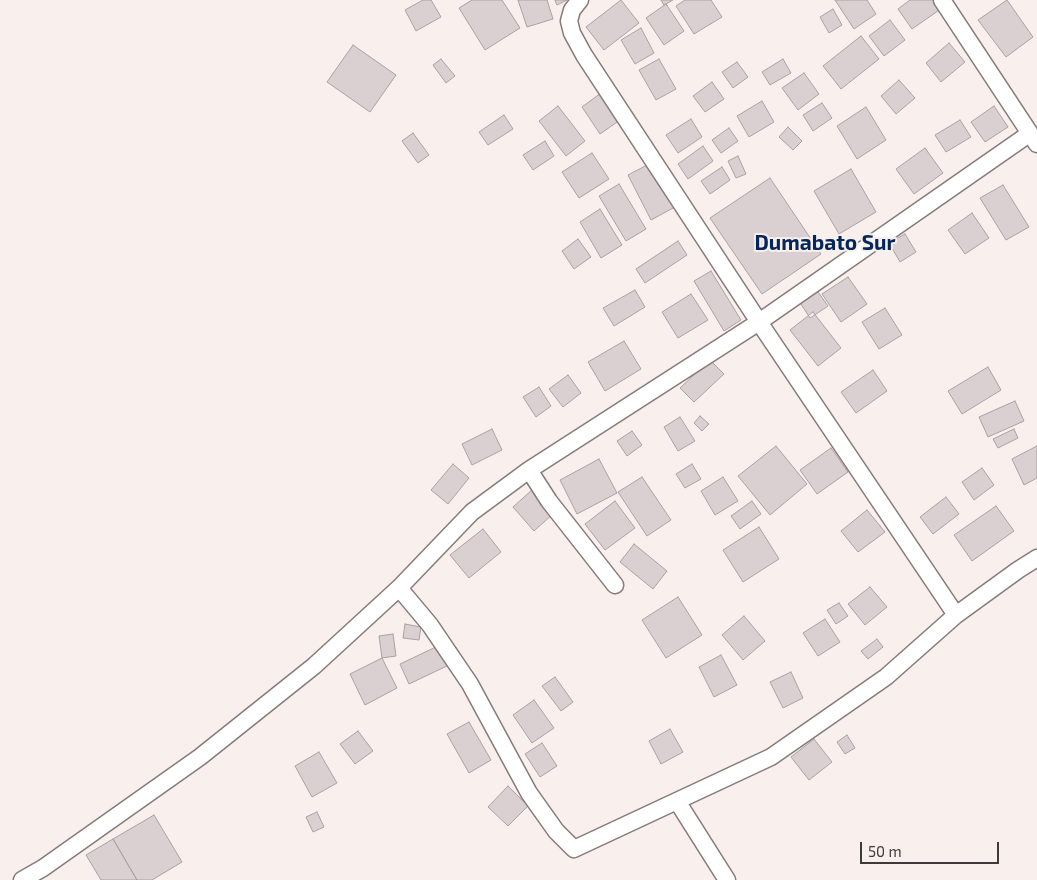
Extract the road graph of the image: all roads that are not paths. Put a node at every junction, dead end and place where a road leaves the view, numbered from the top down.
1 (580, 0) edge
2 (942, 0) edge
3 (1033, 139) edge
4 (759, 322) junction
5 (529, 470) junction
6 (1037, 558) edge
7 (615, 585) dead end
8 (399, 588) junction
9 (956, 615) junction
10 (677, 801) junction
11 (22, 880) edge
12 (727, 880) edge

1 - 4 street
2 - 3 street
3 - 4 street
4 - 5 street
4 - 9 street
5 - 7 street
5 - 8 street
6 - 9 street
8 - 10 street
8 - 11 street
9 - 10 street
10 - 12 street

